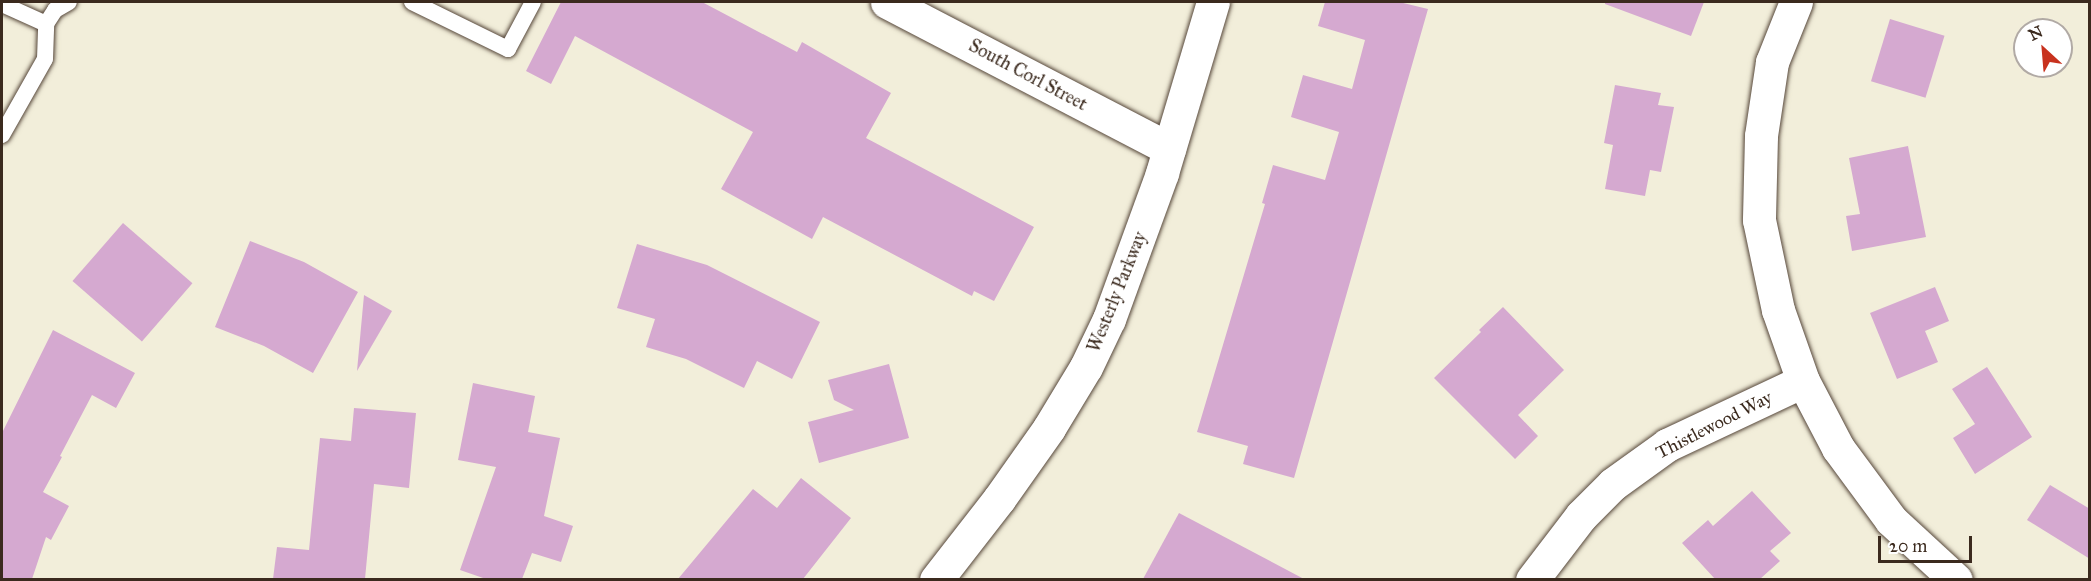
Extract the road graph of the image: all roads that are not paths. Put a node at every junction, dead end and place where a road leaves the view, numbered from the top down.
1 (69, 2) edge
2 (412, 2) edge
3 (533, 2) edge
4 (887, 2) edge
5 (1213, 2) edge
6 (1796, 2) edge
7 (2, 4) edge
8 (46, 24) junction
9 (2, 135) edge
10 (1169, 149) junction
11 (1803, 381) junction
12 (936, 579) edge
13 (1532, 579) edge
14 (1956, 579) edge

1 - 8 lane
2 - 3 lane
4 - 10 street, South Corl Street
5 - 10 street, Westerly Parkway
6 - 11 street
7 - 8 lane
8 - 9 lane
10 - 12 street, Westerly Parkway
11 - 13 street, Thistlewood Way
11 - 14 street

